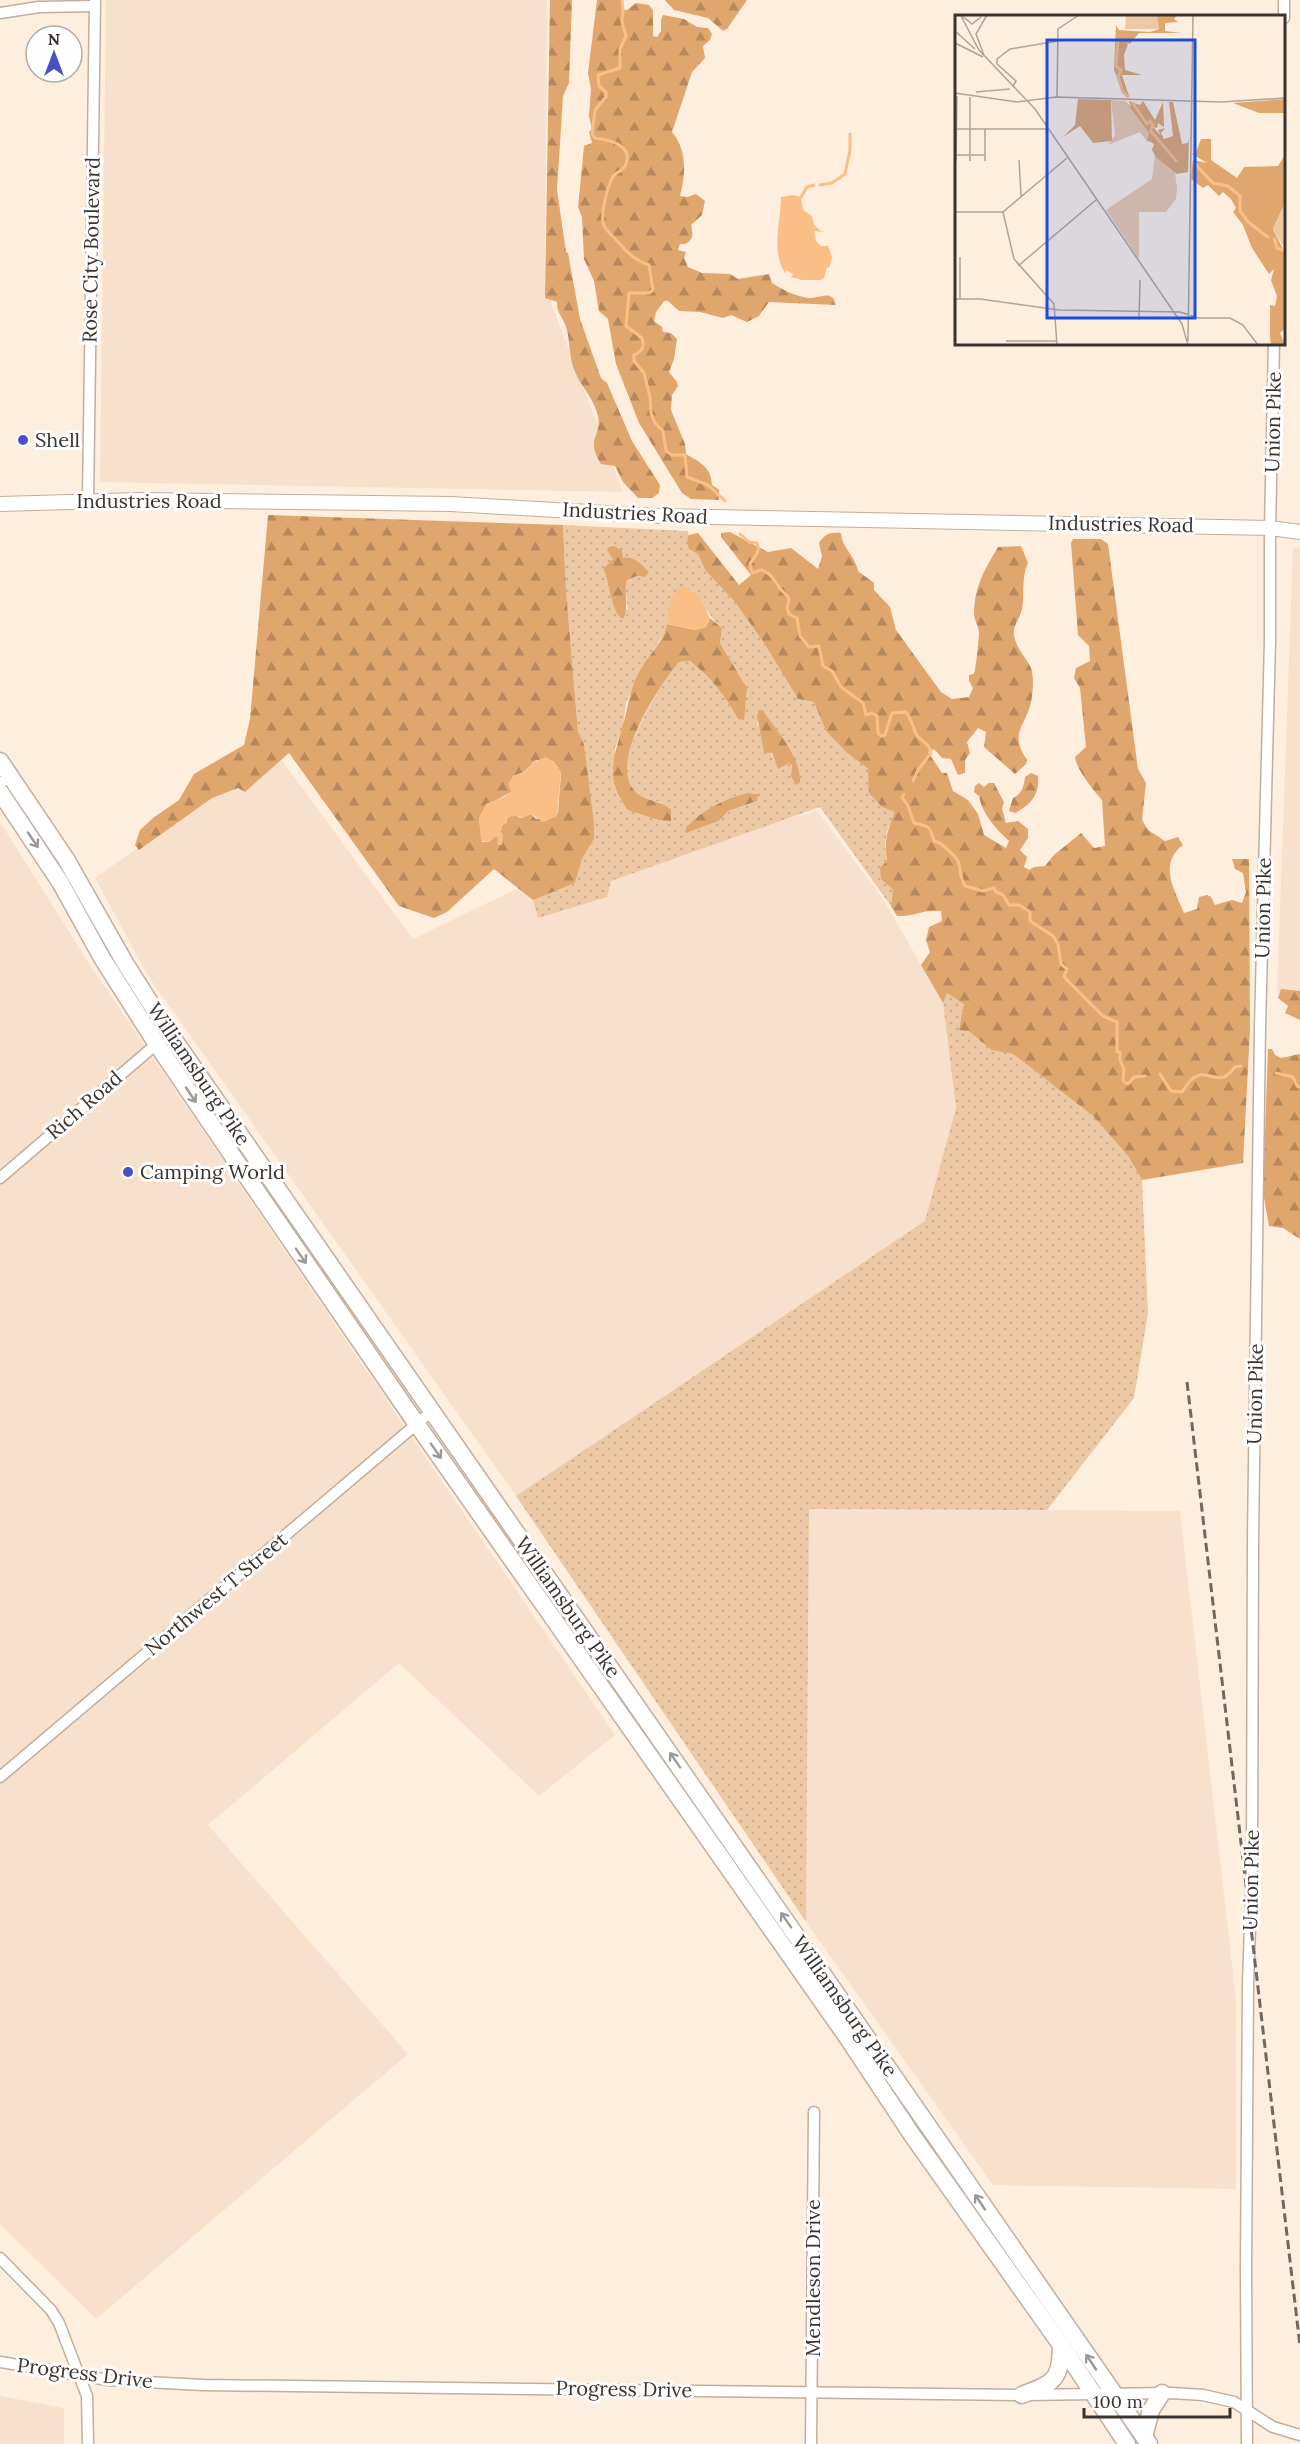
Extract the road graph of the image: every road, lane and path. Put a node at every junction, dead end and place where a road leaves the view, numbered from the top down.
1 (94, 3) edge
2 (0, 13) edge
3 (1274, 345) edge
4 (88, 501) junction
5 (0, 504) edge
6 (1300, 524) edge
7 (1270, 528) junction
8 (1300, 532) edge
9 (0, 761) edge
10 (5, 780) edge
11 (0, 792) edge
12 (163, 1039) junction
13 (0, 1178) edge
14 (432, 1411) junction
15 (416, 1423) junction
16 (0, 1777) edge
17 (814, 2112) dead end
18 (0, 2258) edge
19 (1061, 2345) junction
20 (0, 2362) edge
21 (77, 2373) junction
22 (812, 2392) junction
23 (1162, 2393) junction
24 (1022, 2395) junction
25 (1094, 2395) junction
26 (1113, 2395) junction
27 (1246, 2411) junction
28 (1300, 2435) edge
29 (1146, 2441) edge
30 (88, 2444) edge
31 (811, 2444) edge
32 (1127, 2444) edge
33 (1247, 2444) edge

1 - 2 street
1 - 4 street, Rose City Boulevard
3 - 7 street, Union Pike
4 - 5 street, Industries Road
4 - 7 street, Industries Road
6 - 7 street, Industries Road
7 - 8 street, Industries Road
7 - 27 street, Union Pike
9 - 10 main road, Williamsburg Pike
10 - 12 main road, Williamsburg Pike
11 -> 12 main road, Williamsburg Pike
12 - 13 street, Rich Road
12 - 14 main road, Williamsburg Pike
12 -> 15 main road, Williamsburg Pike
14 - 15 street, Northwest T Street
26 -> 14 main road, Williamsburg Pike
15 - 16 street, Northwest T Street
15 -> 19 main road, Williamsburg Pike
17 - 22 street, Mendleson Drive
18 - 21 street
19 - 24 main road
19 - 25 main road, Williamsburg Pike
20 - 21 street, Progress Drive
21 - 22 street, Progress Drive
21 - 30 street
22 - 24 street, Progress Drive
22 - 31 street, Mendleson Drive
23 - 26 street, Progress Drive
23 - 27 street, Progress Drive
23 - 29 main road
24 - 25 street, Progress Drive
25 - 26 street, Progress Drive
25 - 32 main road, Williamsburg Pike
26 - 29 main road, Williamsburg Pike
27 - 28 street, Progress Drive
27 - 33 street, Union Pike

